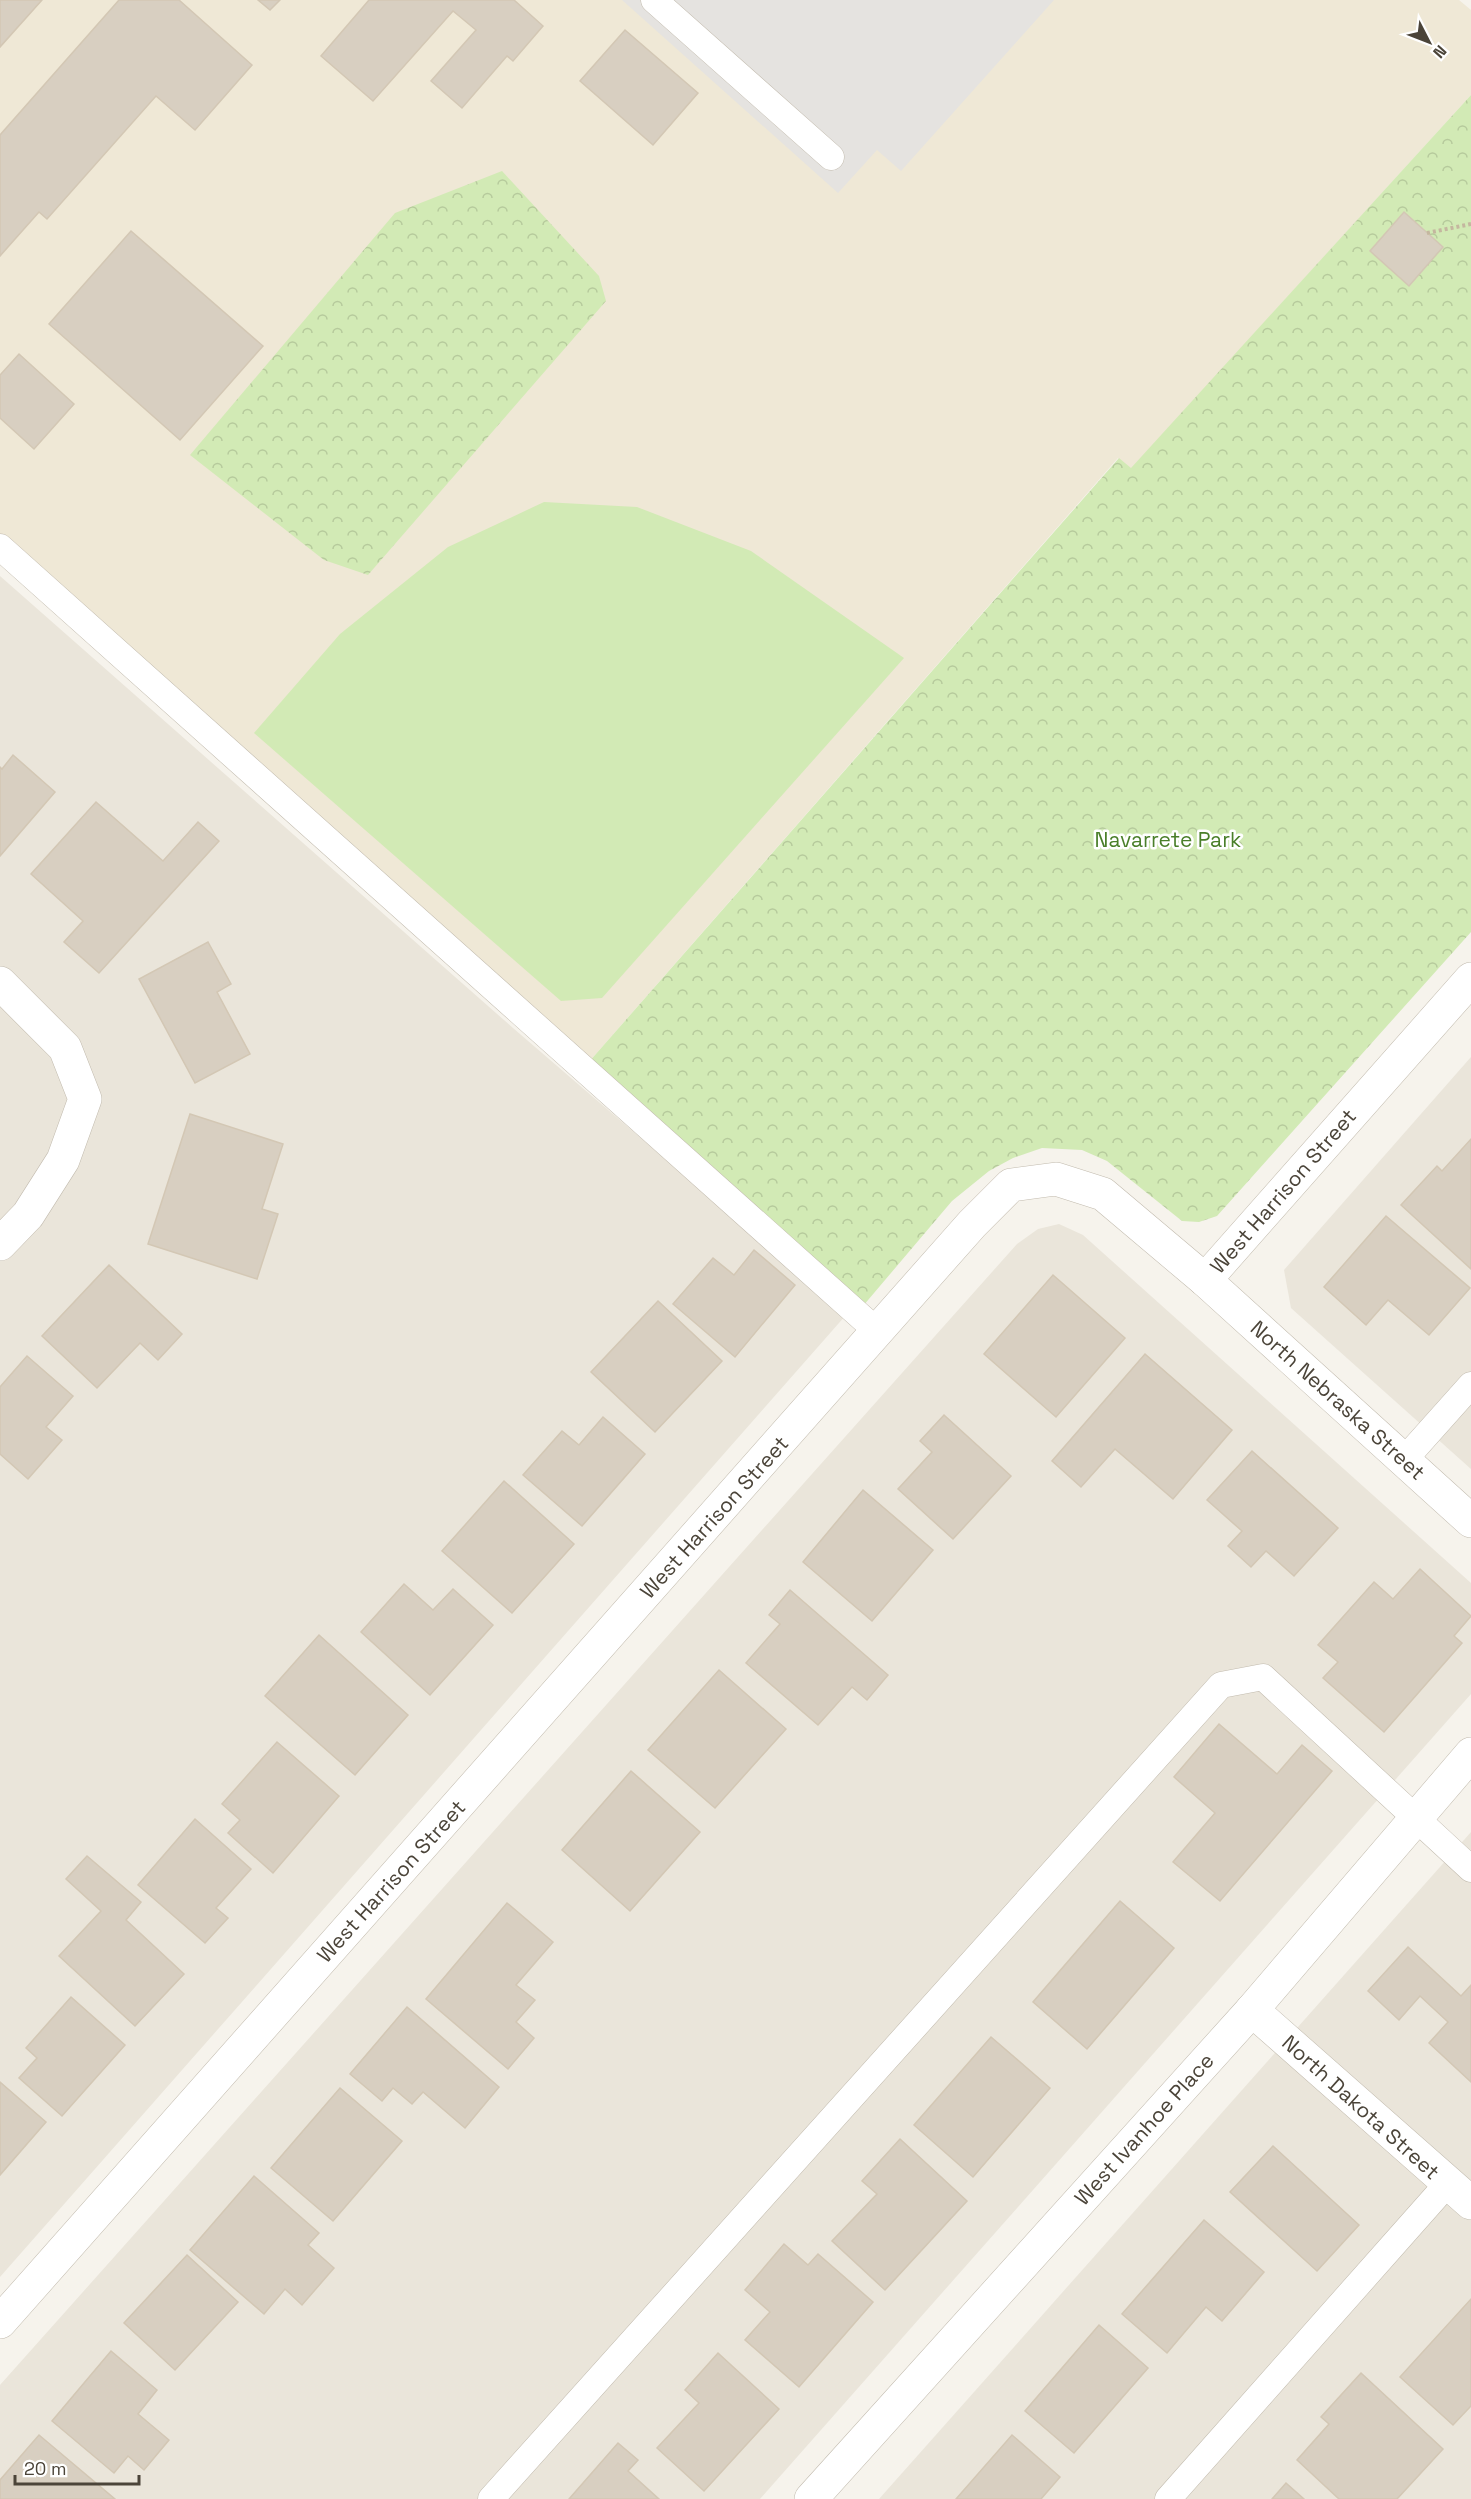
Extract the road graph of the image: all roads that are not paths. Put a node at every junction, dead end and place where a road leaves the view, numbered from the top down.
1 (654, 0) edge
2 (831, 157) dead end
3 (0, 547) edge
4 (1471, 979) edge
5 (0, 983) edge
6 (0, 1244) edge
7 (1205, 1280) junction
8 (878, 1332) junction
9 (1471, 1385) edge
10 (1404, 1460) junction
11 (1471, 1521) edge
12 (1471, 1754) edge
13 (1415, 1820) junction
14 (1471, 1869) edge
15 (1252, 2010) junction
16 (1459, 2193) edge
17 (0, 2322) edge
18 (491, 2499) edge
19 (811, 2499) edge
20 (1168, 2499) edge

1 - 2 lane
3 - 8 lane
4 - 7 street, West Harrison Street
5 - 6 street
7 - 8 street, West Harrison Street
7 - 10 street, North Nebraska Street
8 - 17 street, West Harrison Street
9 - 10 lane
10 - 11 street, North Nebraska Street
12 - 13 street, West Ivanhoe Place
13 - 14 lane
13 - 15 street, West Ivanhoe Place
13 - 18 lane
15 - 16 street, North Dakota Street
15 - 19 street, West Ivanhoe Place
16 - 20 lane

